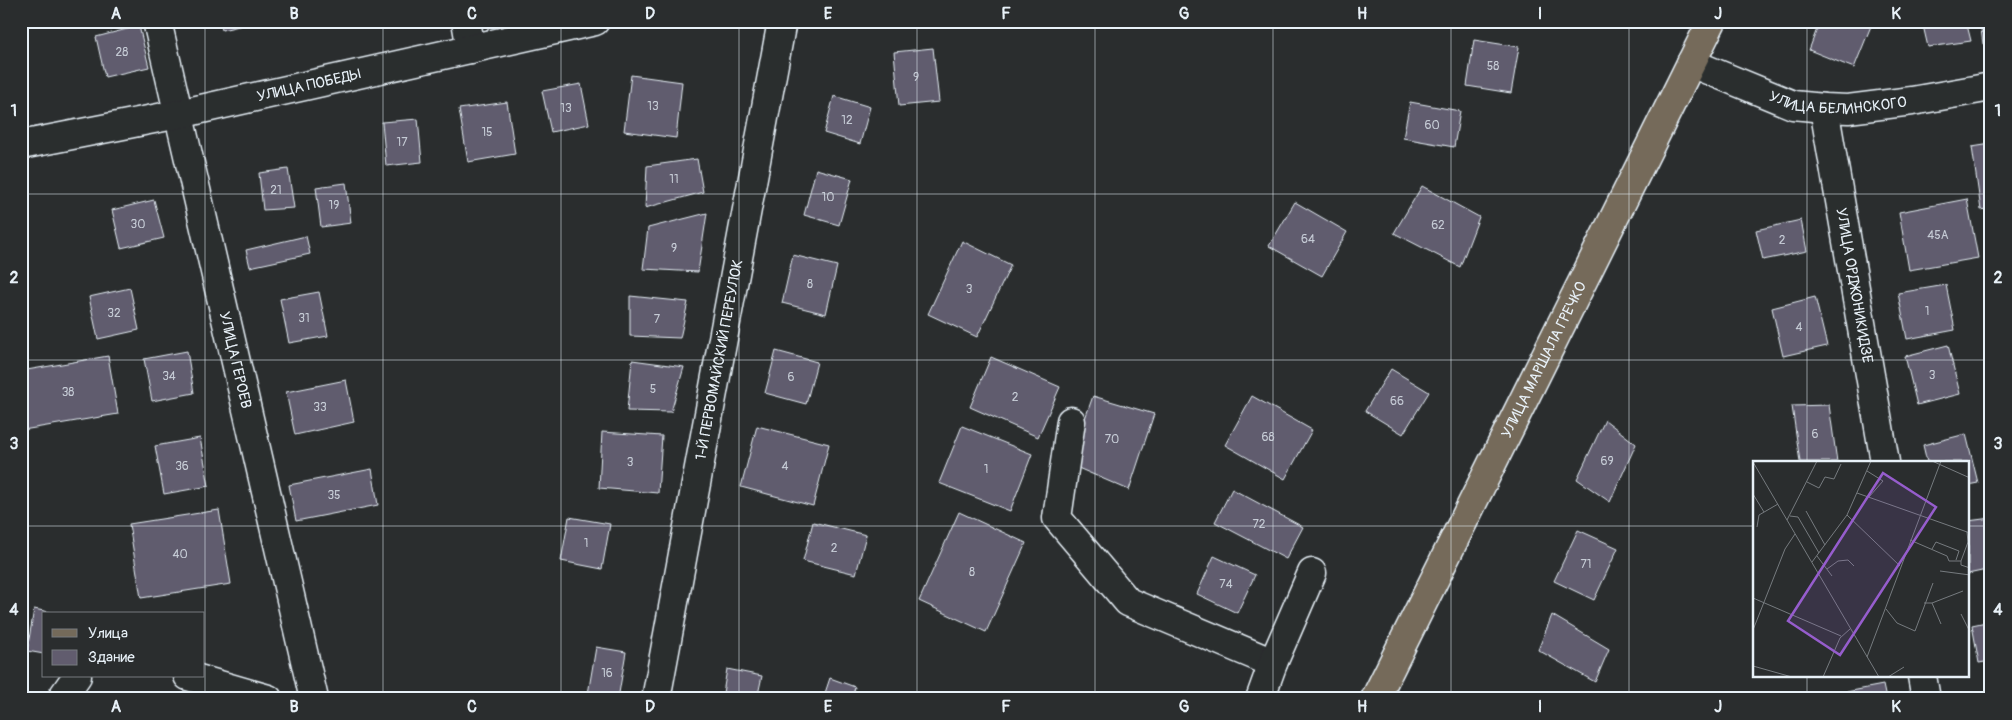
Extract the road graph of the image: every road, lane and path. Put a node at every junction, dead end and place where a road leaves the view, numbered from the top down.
1 (157, 21) edge
2 (466, 21) edge
3 (595, 21) edge
4 (782, 21) edge
5 (1712, 21) edge
6 (471, 48) junction
7 (1691, 63) junction
8 (1991, 86) edge
9 (1824, 108) junction
10 (179, 114) junction
11 (21, 144) edge
12 (1071, 421) dead end
13 (1885, 461) edge
14 (1312, 573) dead end
15 (1272, 663) junction
16 (76, 678) edge
17 (195, 678) edge
18 (1922, 678) edge
19 (61, 699) edge
20 (268, 699) edge
21 (314, 699) edge
22 (656, 699) edge
23 (1260, 699) edge
24 (1375, 699) edge
25 (1926, 699) edge

1 - 10 street, УЛИЦА ГЕРОЕВ
2 - 6 street
3 - 6 street, УЛИЦА ПОБЕДЫ
4 - 22 street, 1-Й ПЕРВОМАЙСКИЙ ПЕРЕУЛОК
5 - 7 main road, УЛИЦА МАРШАЛА ГРЕЧКО
6 - 10 street, УЛИЦА ПОБЕДЫ
7 - 9 street, УЛИЦА БЕЛИНСКОГО
7 - 24 main road, УЛИЦА МАРШАЛА ГРЕЧКО
8 - 9 street, УЛИЦА БЕЛИНСКОГО
9 - 13 street, УЛИЦА ОРДЖОНИКИДЗЕ
10 - 11 street, УЛИЦА ПОБЕДЫ
10 - 21 street, УЛИЦА ГЕРОЕВ
12 - 15 street
14 - 15 street
15 - 23 street
16 - 19 street
17 - 20 street
18 - 25 street

